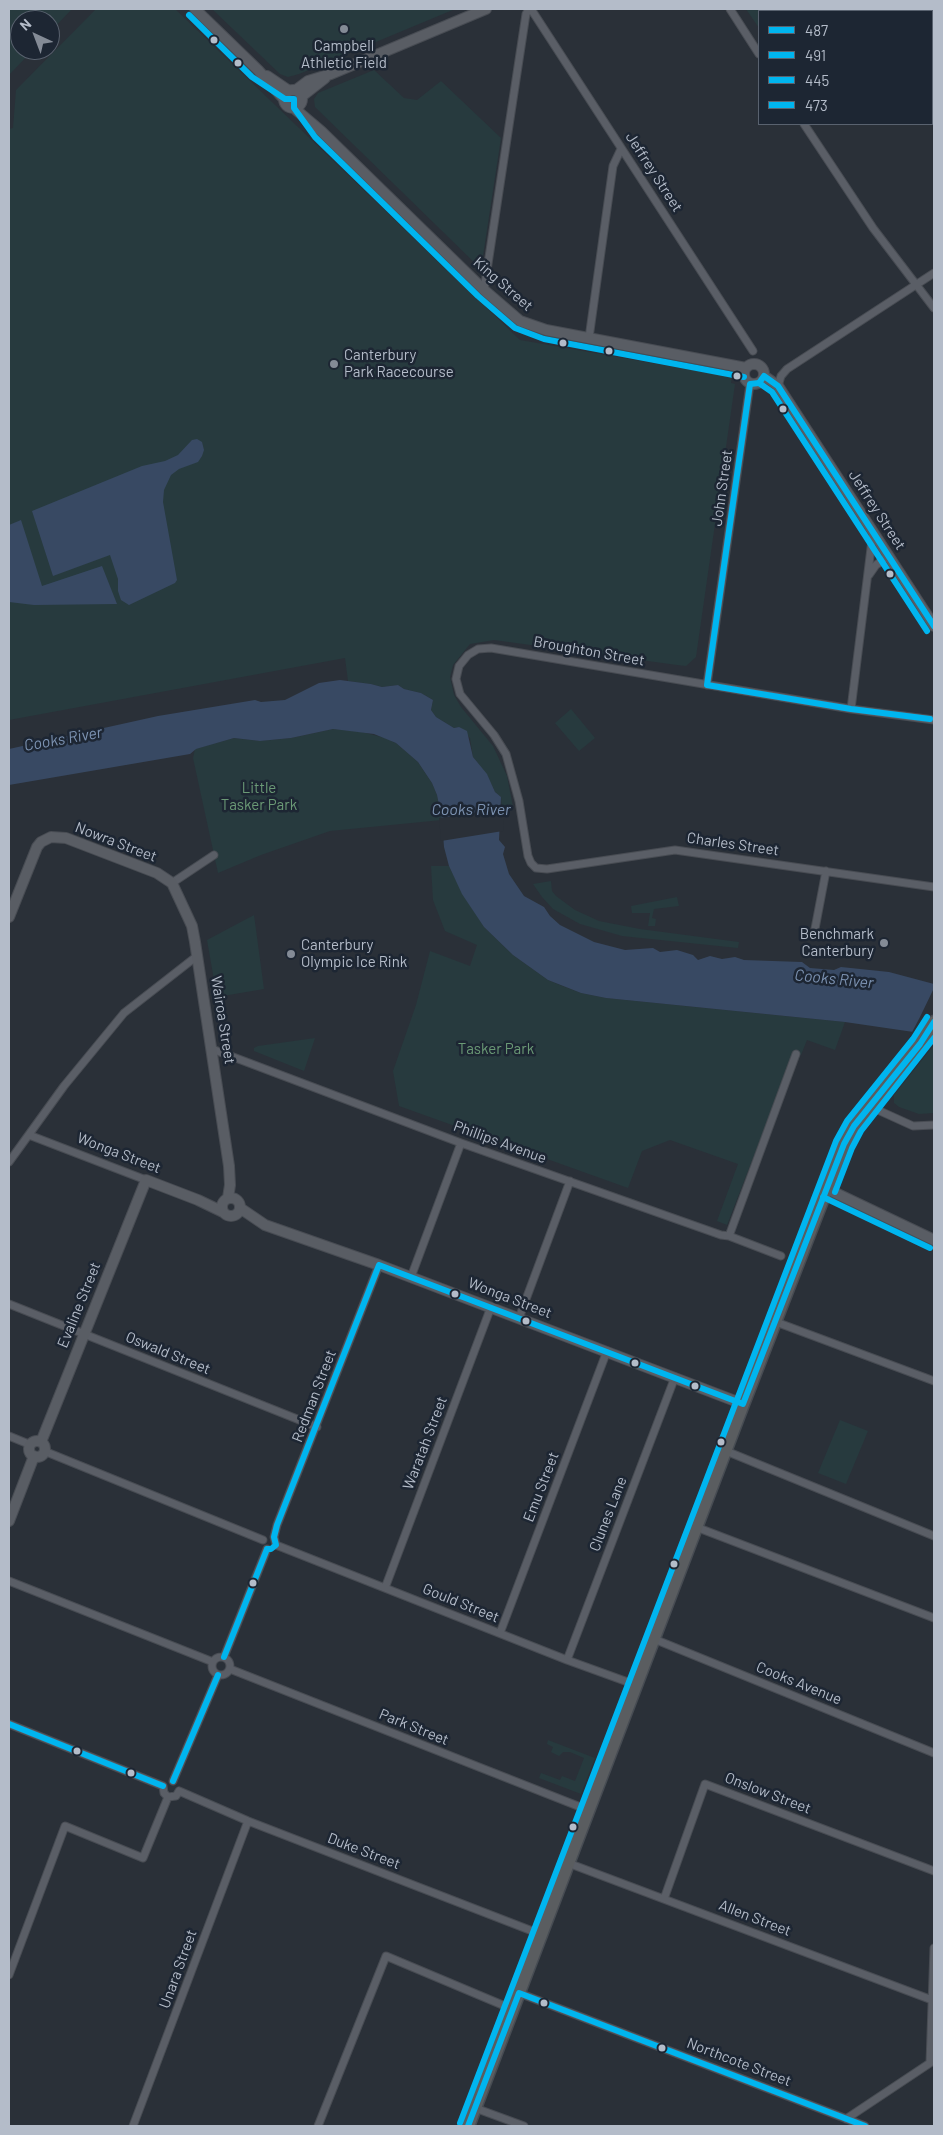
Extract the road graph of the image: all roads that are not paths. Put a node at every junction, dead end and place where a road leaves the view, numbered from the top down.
1 (195, 9) edge
2 (486, 9) edge
3 (530, 9) edge
4 (730, 9) edge
5 (758, 52) edge
6 (295, 98) junction
7 (805, 125) edge
8 (621, 149) junction
9 (934, 273) edge
10 (917, 284) junction
11 (484, 290) junction
12 (934, 308) edge
13 (589, 338) junction
14 (753, 351) dead end
15 (746, 368) junction
16 (764, 376) junction
17 (750, 384) junction
18 (778, 386) junction
19 (873, 532) junction
20 (889, 556) junction
21 (868, 578) junction
22 (934, 626) edge
23 (707, 685) junction
24 (851, 709) junction
25 (934, 720) edge
26 (214, 855) dead end
27 (531, 863) joint
28 (826, 871) junction
29 (172, 883) junction
30 (934, 887) edge
31 (9, 917) edge
32 (814, 934) dead end
33 (198, 956) junction
34 (934, 1022) edge
35 (212, 1049) junction
36 (796, 1054) dead end
37 (869, 1106) junction
38 (934, 1125) edge
39 (29, 1135) junction
40 (461, 1143) junction
41 (9, 1162) edge
42 (229, 1166) junction
43 (146, 1180) junction
44 (570, 1181) junction
45 (827, 1189) junction
46 (239, 1205) junction
47 (226, 1207) junction
48 (265, 1225) junction
49 (728, 1236) junction
50 (934, 1240) edge
51 (781, 1256) dead end
52 (379, 1264) junction
53 (412, 1277) junction
54 (9, 1304) edge
55 (492, 1307) junction
56 (519, 1318) junction
57 (776, 1322) junction
58 (84, 1334) junction
59 (607, 1351) junction
60 (675, 1377) junction
61 (934, 1381) edge
62 (743, 1404) junction
63 (316, 1427) junction
64 (9, 1436) edge
65 (38, 1446) junction
66 (726, 1451) junction
67 (9, 1522) edge
68 (696, 1527) junction
69 (934, 1536) edge
70 (274, 1537) junction
71 (263, 1540) junction
72 (276, 1545) junction
73 (267, 1549) junction
74 (9, 1581) edge
75 (384, 1588) junction
76 (934, 1618) edge
77 (500, 1634) junction
78 (654, 1639) junction
79 (224, 1657) junction
80 (567, 1660) junction
81 (213, 1662) junction
82 (230, 1669) junction
83 (218, 1674) junction
84 (636, 1685) junction
85 (9, 1724) edge
86 (934, 1753) edge
87 (173, 1781) junction
88 (163, 1786) junction
89 (179, 1791) junction
90 (168, 1796) junction
91 (588, 1810) junction
92 (248, 1820) junction
93 (568, 1863) junction
94 (934, 1871) edge
95 (664, 1899) junction
96 (540, 1934) junction
97 (934, 1948) edge
98 (9, 1975) edge
99 (519, 1993) junction
100 (932, 2000) junction
101 (512, 2009) junction
102 (932, 2062) edge
103 (475, 2108) junction
104 (846, 2119) junction
105 (133, 2126) edge
106 (318, 2126) edge
107 (468, 2126) edge
108 (524, 2126) edge
109 (865, 2126) edge

1 - 6 street, King Street
2 - 6 street
3 - 8 street, Jeffrey Street
3 - 11 street
4 - 5 street
6 - 11 street, King Street
7 - 10 street
8 - 13 street
8 - 14 street, Jeffrey Street
9 - 10 street
10 - 12 street
10 - 18 street
11 - 13 street, King Street
13 - 15 street, King Street
15 - 16 street
15 - 17 street
16 - 17 street
16 - 18 street
17 - 23 street, John Street
18 - 19 street, Jeffrey Street
19 - 20 street, Jeffrey Street
19 - 21 street
20 - 21 street
20 - 22 street, Jeffrey Street
21 - 24 street
23 - 24 street, Broughton Street
23 - 27 street, Broughton Street
24 - 25 street, Broughton Street
26 - 29 street
27 - 28 street, Charles Street
28 - 30 street, Charles Street
28 - 32 street
29 - 31 street, Nowra Street
29 - 33 street, Wairoa Street
33 - 35 street, Wairoa Street
33 - 39 street
34 - 37 highway
35 - 40 street, Phillips Avenue
35 - 42 street, Wairoa Street
36 - 49 street
37 - 38 street
37 - 45 highway
39 - 41 street
39 - 43 street, Wonga Street
40 - 44 street, Phillips Avenue
40 - 53 street
42 - 46 street, Wairoa Street
42 - 47 street, Wairoa Street
43 - 47 street, Wonga Street
43 - 58 street, Evaline Street
44 - 49 street, Phillips Avenue
44 - 56 street
45 - 50 street
45 - 57 highway
46 - 47 street, Wonga Street
46 - 47 street
46 - 48 street, Wonga Street
47 - 48 street, Wonga Street
48 - 52 street, Wonga Street
49 - 51 street, Phillips Avenue
52 - 53 street, Wonga Street
52 - 63 street, Redman Street
53 - 55 street, Wonga Street
54 - 58 street, Oswald Street
55 - 56 street, Wonga Street
55 - 75 street, Waratah Street
56 - 59 street, Wonga Street
57 - 61 street
57 - 62 highway
58 - 63 street, Oswald Street
58 - 65 street, Evaline Street
59 - 60 street, Wonga Street
59 - 77 street, Emu Street
60 - 62 street, Wonga Street
60 - 80 street, Clunes Lane
62 - 66 highway
63 - 70 street, Redman Street
64 - 65 street
65 - 67 street
65 - 71 street
66 - 68 highway
66 - 69 street
68 - 76 street
68 - 78 highway
70 - 71 street
70 - 72 street
71 - 73 street
72 - 73 street
72 - 75 street, Gould Street
73 - 79 street
74 - 81 street
75 - 77 street, Gould Street
77 - 80 street, Gould Street
78 - 84 highway
78 - 86 street, Cooks Avenue
79 - 81 street
79 - 82 street
80 - 84 street, Gould Street
81 - 83 street
82 - 83 street
82 - 91 street, Park Street
83 - 87 street
84 - 91 highway
85 - 88 street
87 - 88 street
87 - 89 street
88 - 90 street
89 - 90 street
89 - 92 street, Duke Street
90 - 98 street
91 - 93 highway
92 - 96 street, Duke Street
92 - 105 street, Unara Street
93 - 95 street, Allen Street
93 - 96 highway
94 - 95 street, Onslow Street
95 - 100 street, Allen Street
96 - 99 highway
97 - 100 street
99 - 101 highway
99 - 104 street, Northcote Street
100 - 102 street
101 - 103 highway
101 - 106 street
102 - 104 street
103 - 107 highway
103 - 108 street
104 - 109 street, Northcote Street

